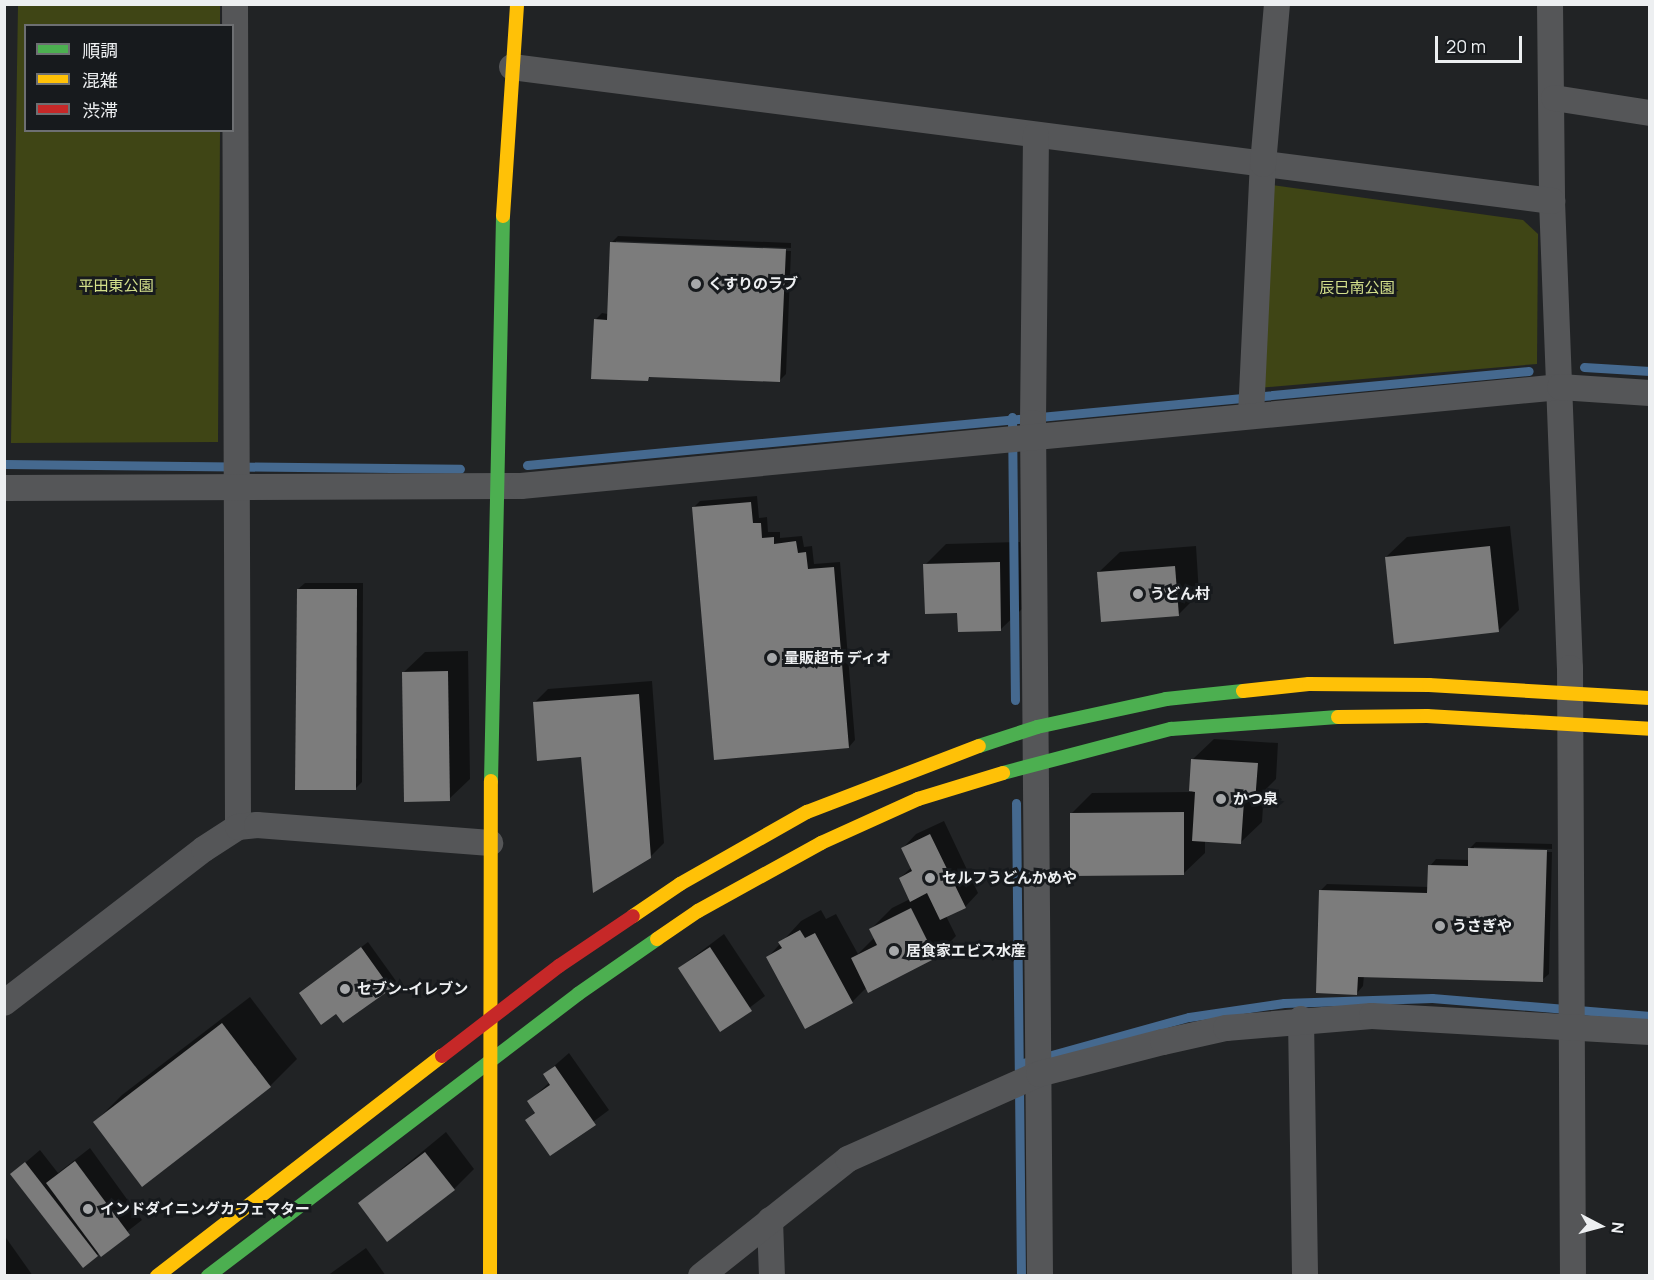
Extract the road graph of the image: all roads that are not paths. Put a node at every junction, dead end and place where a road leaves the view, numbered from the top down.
1 (235, 4) edge
2 (517, 4) edge
3 (1277, 4) edge
4 (1550, 4) edge
5 (512, 67) junction
6 (1554, 98) junction
7 (1650, 113) edge
8 (1036, 135) junction
9 (1263, 164) junction
10 (1552, 201) junction
11 (1560, 387) junction
12 (1650, 393) edge
13 (1251, 402) junction
14 (1025, 428) junction
15 (237, 473) junction
16 (496, 487) junction
17 (4, 489) edge
18 (1570, 693) junction
19 (1650, 698) edge
20 (1569, 724) junction
21 (1037, 727) junction
22 (1650, 729) edge
23 (1038, 762) junction
24 (238, 827) junction
25 (490, 843) junction
26 (4, 1003) edge
27 (1569, 1015) junction
28 (1301, 1019) junction
29 (490, 1022) junction
30 (1650, 1032) edge
31 (489, 1060) junction
32 (1031, 1071) junction
33 (770, 1220) junction
34 (157, 1275) edge
35 (208, 1275) edge
36 (490, 1275) edge
37 (701, 1275) edge
38 (772, 1275) edge
39 (1040, 1275) edge
40 (1305, 1275) edge
41 (1573, 1275) edge

1 - 15 street
2 - 5 street
3 - 9 street
4 - 6 street
5 - 8 street
5 - 16 street
6 - 7 street
6 - 10 street
8 - 9 street
8 - 14 street
9 - 10 street
9 - 13 street
10 - 11 street
11 - 12 street
11 - 13 street
11 - 18 street
13 - 14 street
14 - 16 street
14 - 21 street
15 - 16 street
15 - 17 street
15 - 24 street
16 - 25 street
18 - 19 street
18 - 20 street
18 - 21 street
20 - 22 street
20 - 23 street
20 - 27 street
21 - 23 street
21 - 29 street
23 - 31 street
23 - 32 street
24 - 25 street
24 - 26 street
25 - 29 street
27 - 28 street
27 - 30 street
27 - 41 street
28 - 32 street
28 - 40 street
29 - 31 street
29 - 34 street
31 - 35 street
31 - 36 street
32 - 33 street
32 - 39 street
33 - 37 street
33 - 38 street

